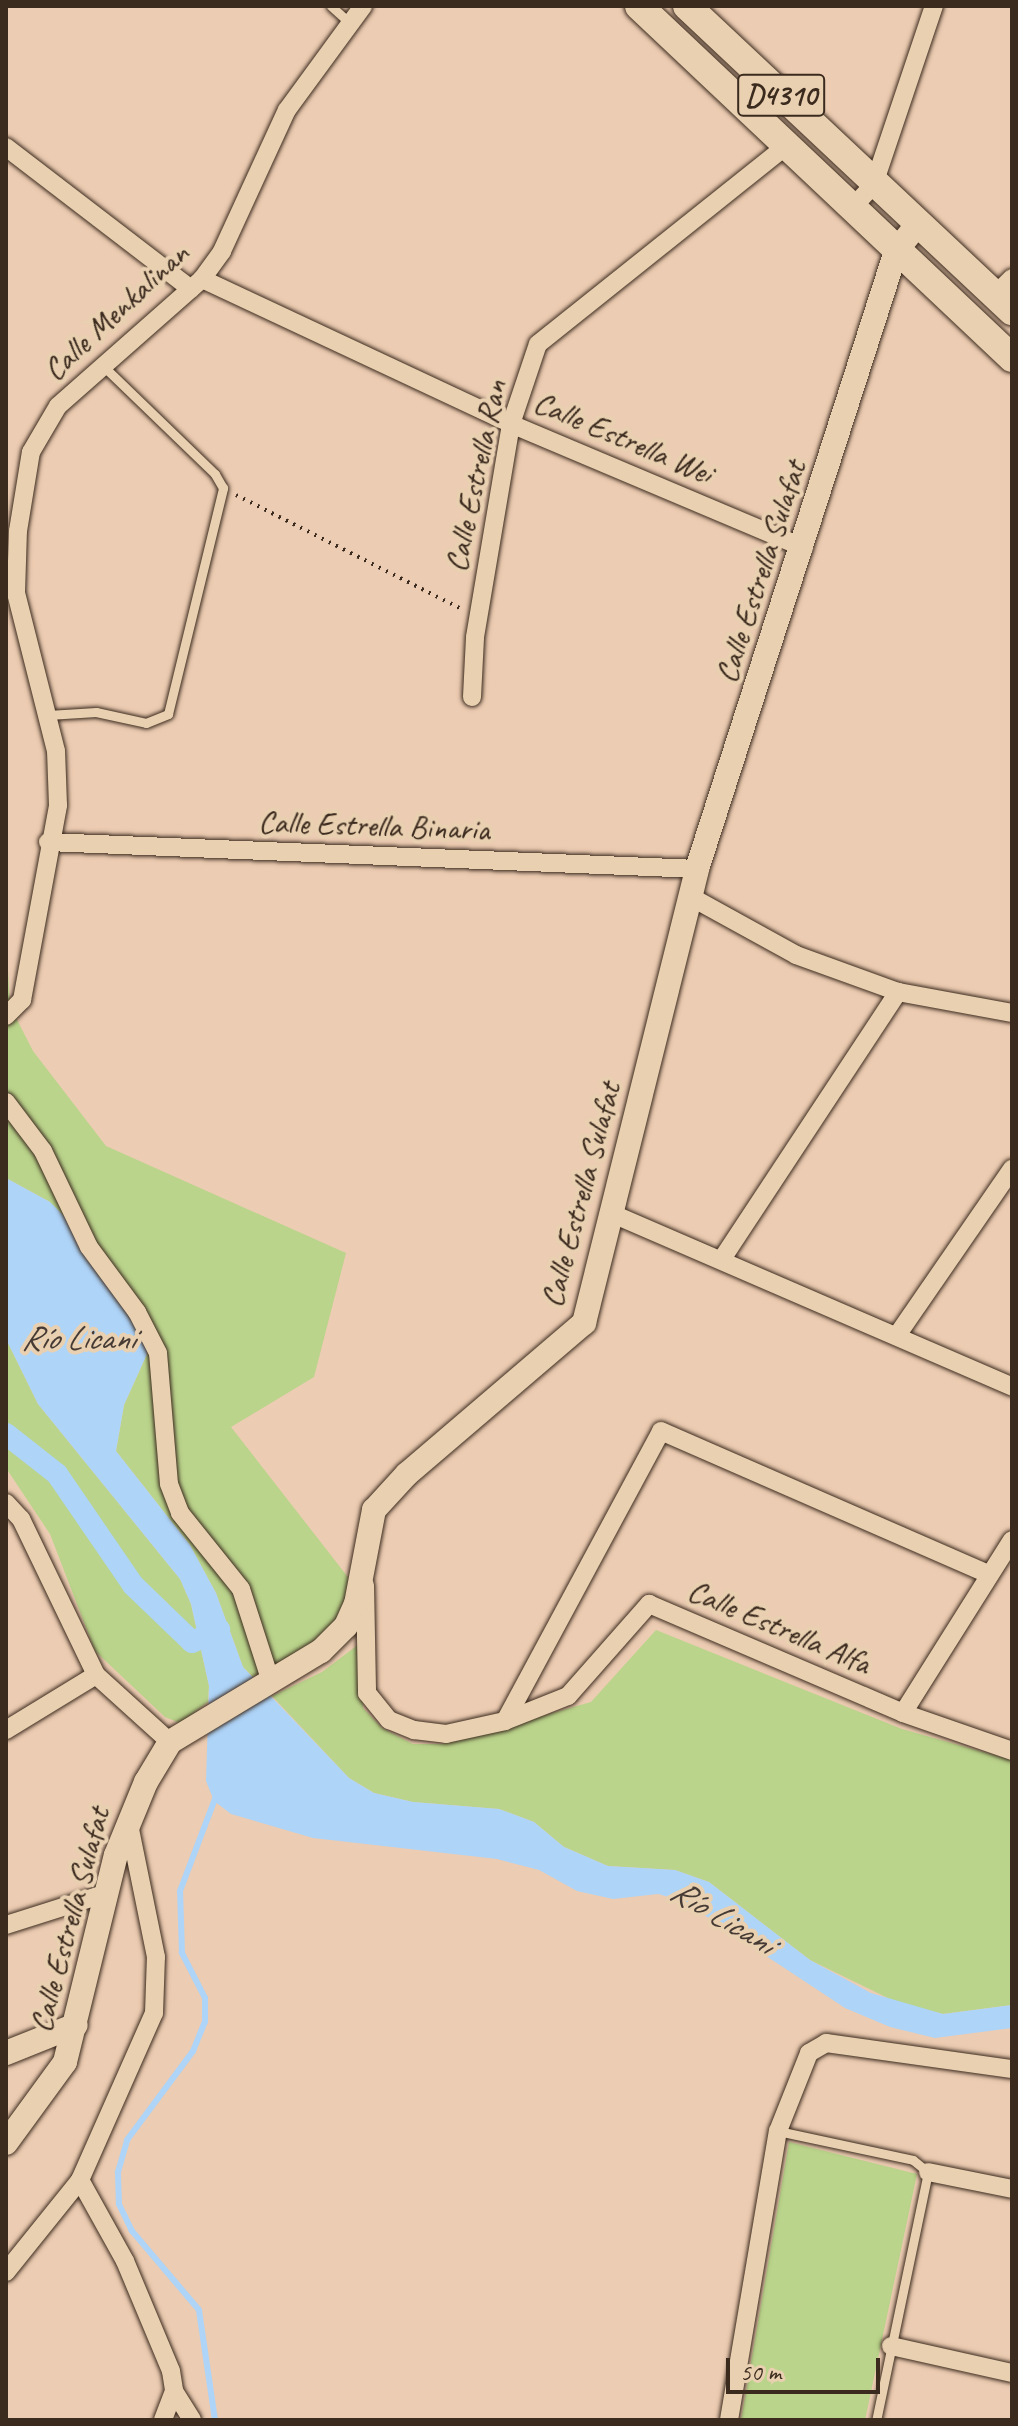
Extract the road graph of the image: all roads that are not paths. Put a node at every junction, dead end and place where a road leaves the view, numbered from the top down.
1 (331, 6) edge
2 (363, 6) edge
3 (639, 6) edge
4 (687, 6) edge
5 (934, 6) edge
6 (349, 22) junction
7 (6, 147) edge
8 (785, 147) junction
9 (874, 184) junction
10 (851, 209) junction
11 (918, 224) junction
12 (896, 251) junction
13 (196, 284) junction
14 (1006, 295) edge
15 (1012, 358) edge
16 (103, 366) junction
17 (511, 424) junction
18 (12, 527) edge
19 (804, 548) junction
20 (472, 697) dead end
21 (48, 715) junction
22 (48, 842) junction
23 (697, 869) junction
24 (691, 897) junction
25 (898, 992) junction
26 (1012, 1013) edge
27 (6, 1016) edge
28 (6, 1102) edge
29 (1012, 1169) edge
30 (613, 1214) junction
31 (722, 1259) junction
32 (898, 1334) junction
33 (1012, 1387) edge
34 (6, 1503) edge
35 (13, 1524) edge
36 (1012, 1540) edge
37 (364, 1568) junction
38 (989, 1574) junction
39 (96, 1675) junction
40 (266, 1681) junction
41 (903, 1713) junction
42 (505, 1721) junction
43 (6, 1730) edge
44 (170, 1742) junction
45 (1012, 1751) edge
46 (128, 1819) junction
47 (107, 1893) junction
48 (6, 1925) edge
49 (76, 2025) junction
50 (6, 2053) edge
51 (1012, 2069) edge
52 (778, 2131) junction
53 (6, 2143) edge
54 (928, 2172) junction
55 (80, 2180) junction
56 (1012, 2189) edge
57 (6, 2272) edge
58 (891, 2346) junction
59 (1012, 2373) edge
60 (174, 2391) junction
61 (163, 2420) edge
62 (192, 2420) edge
63 (729, 2420) edge
64 (876, 2420) edge

1 - 6 lane
2 - 6 street, Calle Menkalinan
3 - 8 main road, D4310
4 - 9 main road, D4310
5 - 9 street
6 - 13 street, Calle Menkalinan
7 - 13 street, Calle Estrella Wei
8 - 10 main road, D4310
8 - 17 street, Calle Estrella Ran
9 - 10 street
9 - 11 main road, D4310
10 - 12 main road, D4310
11 - 12 street, Calle Estrella Sulafat
11 - 14 main road, D4310
12 - 15 main road, D4310
12 - 19 street, Calle Estrella Sulafat
13 - 16 street, Calle Menkalinan
13 - 17 street, Calle Estrella Wei
16 - 18 street, Calle Menkalinan
16 - 21 lane
17 - 19 street, Calle Estrella Wei
17 - 20 street, Calle Estrella Ran
18 - 21 street, Calle Menkalinan
19 - 23 street, Calle Estrella Sulafat
21 - 22 street, Calle Menkalinan
22 - 23 street, Calle Estrella Binaria
22 - 27 street, Calle Menkalinan
23 - 24 street, Calle Estrella Sulafat
24 - 25 street
24 - 30 street, Calle Estrella Sulafat
25 - 26 street
25 - 31 street
28 - 40 street
29 - 32 street
30 - 31 street
30 - 37 street, Calle Estrella Sulafat
31 - 32 street
32 - 33 street
34 - 35 street
35 - 39 street
36 - 38 street
37 - 40 street, Calle Estrella Sulafat
37 - 42 street, Calle Estrella Alfa
38 - 41 street
38 - 42 street
39 - 43 street
39 - 44 street
40 - 44 street, Calle Estrella Sulafat
41 - 42 street, Calle Estrella Alfa
41 - 45 street, Calle Estrella Alfa
44 - 46 street, Calle Estrella Sulafat
46 - 47 street, Calle Estrella Sulafat
46 - 55 street
47 - 48 street
47 - 49 street, Calle Estrella Sulafat
49 - 50 street
49 - 53 street, Calle Estrella Sulafat
51 - 52 street
52 - 54 lane
52 - 63 street
54 - 56 street
54 - 58 lane
55 - 57 street
55 - 60 street
58 - 59 street
58 - 64 lane
60 - 61 street
60 - 62 street

